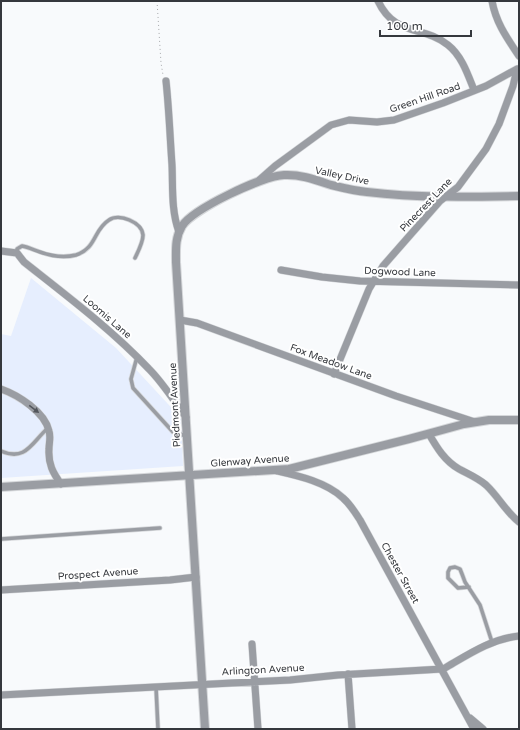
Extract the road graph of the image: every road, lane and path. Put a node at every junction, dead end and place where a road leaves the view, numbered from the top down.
1 (157, 1) edge
2 (378, 1) edge
3 (492, 1) edge
4 (519, 56) edge
5 (517, 69) joint
6 (166, 81) joint
7 (474, 90) junction
8 (258, 181) junction
9 (519, 196) edge
10 (446, 197) junction
11 (179, 232) junction
12 (1, 251) edge
13 (17, 253) junction
14 (135, 258) dead end
15 (281, 270) dead end
16 (373, 281) junction
17 (519, 285) edge
18 (180, 320) junction
19 (137, 357) junction
20 (334, 374) junction
21 (1, 389) edge
22 (186, 417) junction
23 (519, 420) edge
24 (475, 422) junction
25 (48, 428) junction
26 (429, 434) junction
27 (187, 436) junction
28 (1, 451) edge
29 (270, 470) junction
30 (190, 476) junction
31 (61, 484) junction
32 (1, 487) edge
33 (519, 522) edge
34 (160, 528) dead end
35 (1, 539) edge
36 (196, 577) junction
37 (469, 587) junction
38 (1, 590) edge
39 (519, 636) edge
40 (492, 642) junction
41 (252, 644) dead end
42 (442, 669) junction
43 (348, 674) junction
44 (255, 681) junction
45 (202, 684) junction
46 (156, 686) junction
47 (1, 695) edge
48 (467, 715) junction
49 (158, 729) edge
50 (205, 729) edge
51 (258, 729) edge
52 (352, 729) edge
53 (474, 729) edge
54 (483, 729) edge

1 - 6 path
2 - 7 street
3 - 4 street
5 - 7 street, Green Hill Road
5 - 10 street, Pinecrest Lane
6 - 11 street, Piedmont Avenue
7 - 8 street, Green Hill Road
8 - 10 street, Valley Drive
8 - 11 street, Valley Drive
9 - 10 street, Valley Drive
10 - 16 street, Pinecrest Lane
11 - 18 street, Piedmont Avenue
12 - 13 street
13 - 14 lane
13 - 19 street, Loomis Lane
15 - 16 street, Dogwood Lane
16 - 17 street, Dogwood Lane
16 - 20 street, Pinecrest Lane
18 - 20 street, Fox Meadow Lane
18 - 22 street, Piedmont Avenue
19 - 22 street, Loomis Lane
19 - 27 lane
20 - 24 street, Fox Meadow Lane
21 -> 25 street
22 - 27 street, Piedmont Avenue
23 - 24 street, Glenway Avenue
24 - 26 street, Glenway Avenue
25 - 28 lane
25 - 31 street
26 - 29 street, Glenway Avenue
26 - 33 street
27 - 30 street, Piedmont Avenue
29 - 30 street, Glenway Avenue
29 - 42 street, Chester Street
30 - 31 street, Glenway Avenue
30 - 36 street, Piedmont Avenue
31 - 32 street, Glenway Avenue
34 - 35 lane
36 - 38 street, Prospect Avenue
36 - 45 street, Piedmont Avenue
37 - 37 lane
37 - 40 lane
39 - 40 street, Arlington Avenue
40 - 42 street, Arlington Avenue
41 - 44 street
42 - 43 street, Arlington Avenue
42 - 48 street, Chester Street
43 - 44 street, Arlington Avenue
43 - 52 street
44 - 45 street, Arlington Avenue
44 - 51 street
45 - 46 street, Arlington Avenue
45 - 50 street, Piedmont Avenue
46 - 47 street, Arlington Avenue
46 - 49 lane
48 - 53 street, Chester Street
48 - 54 street

